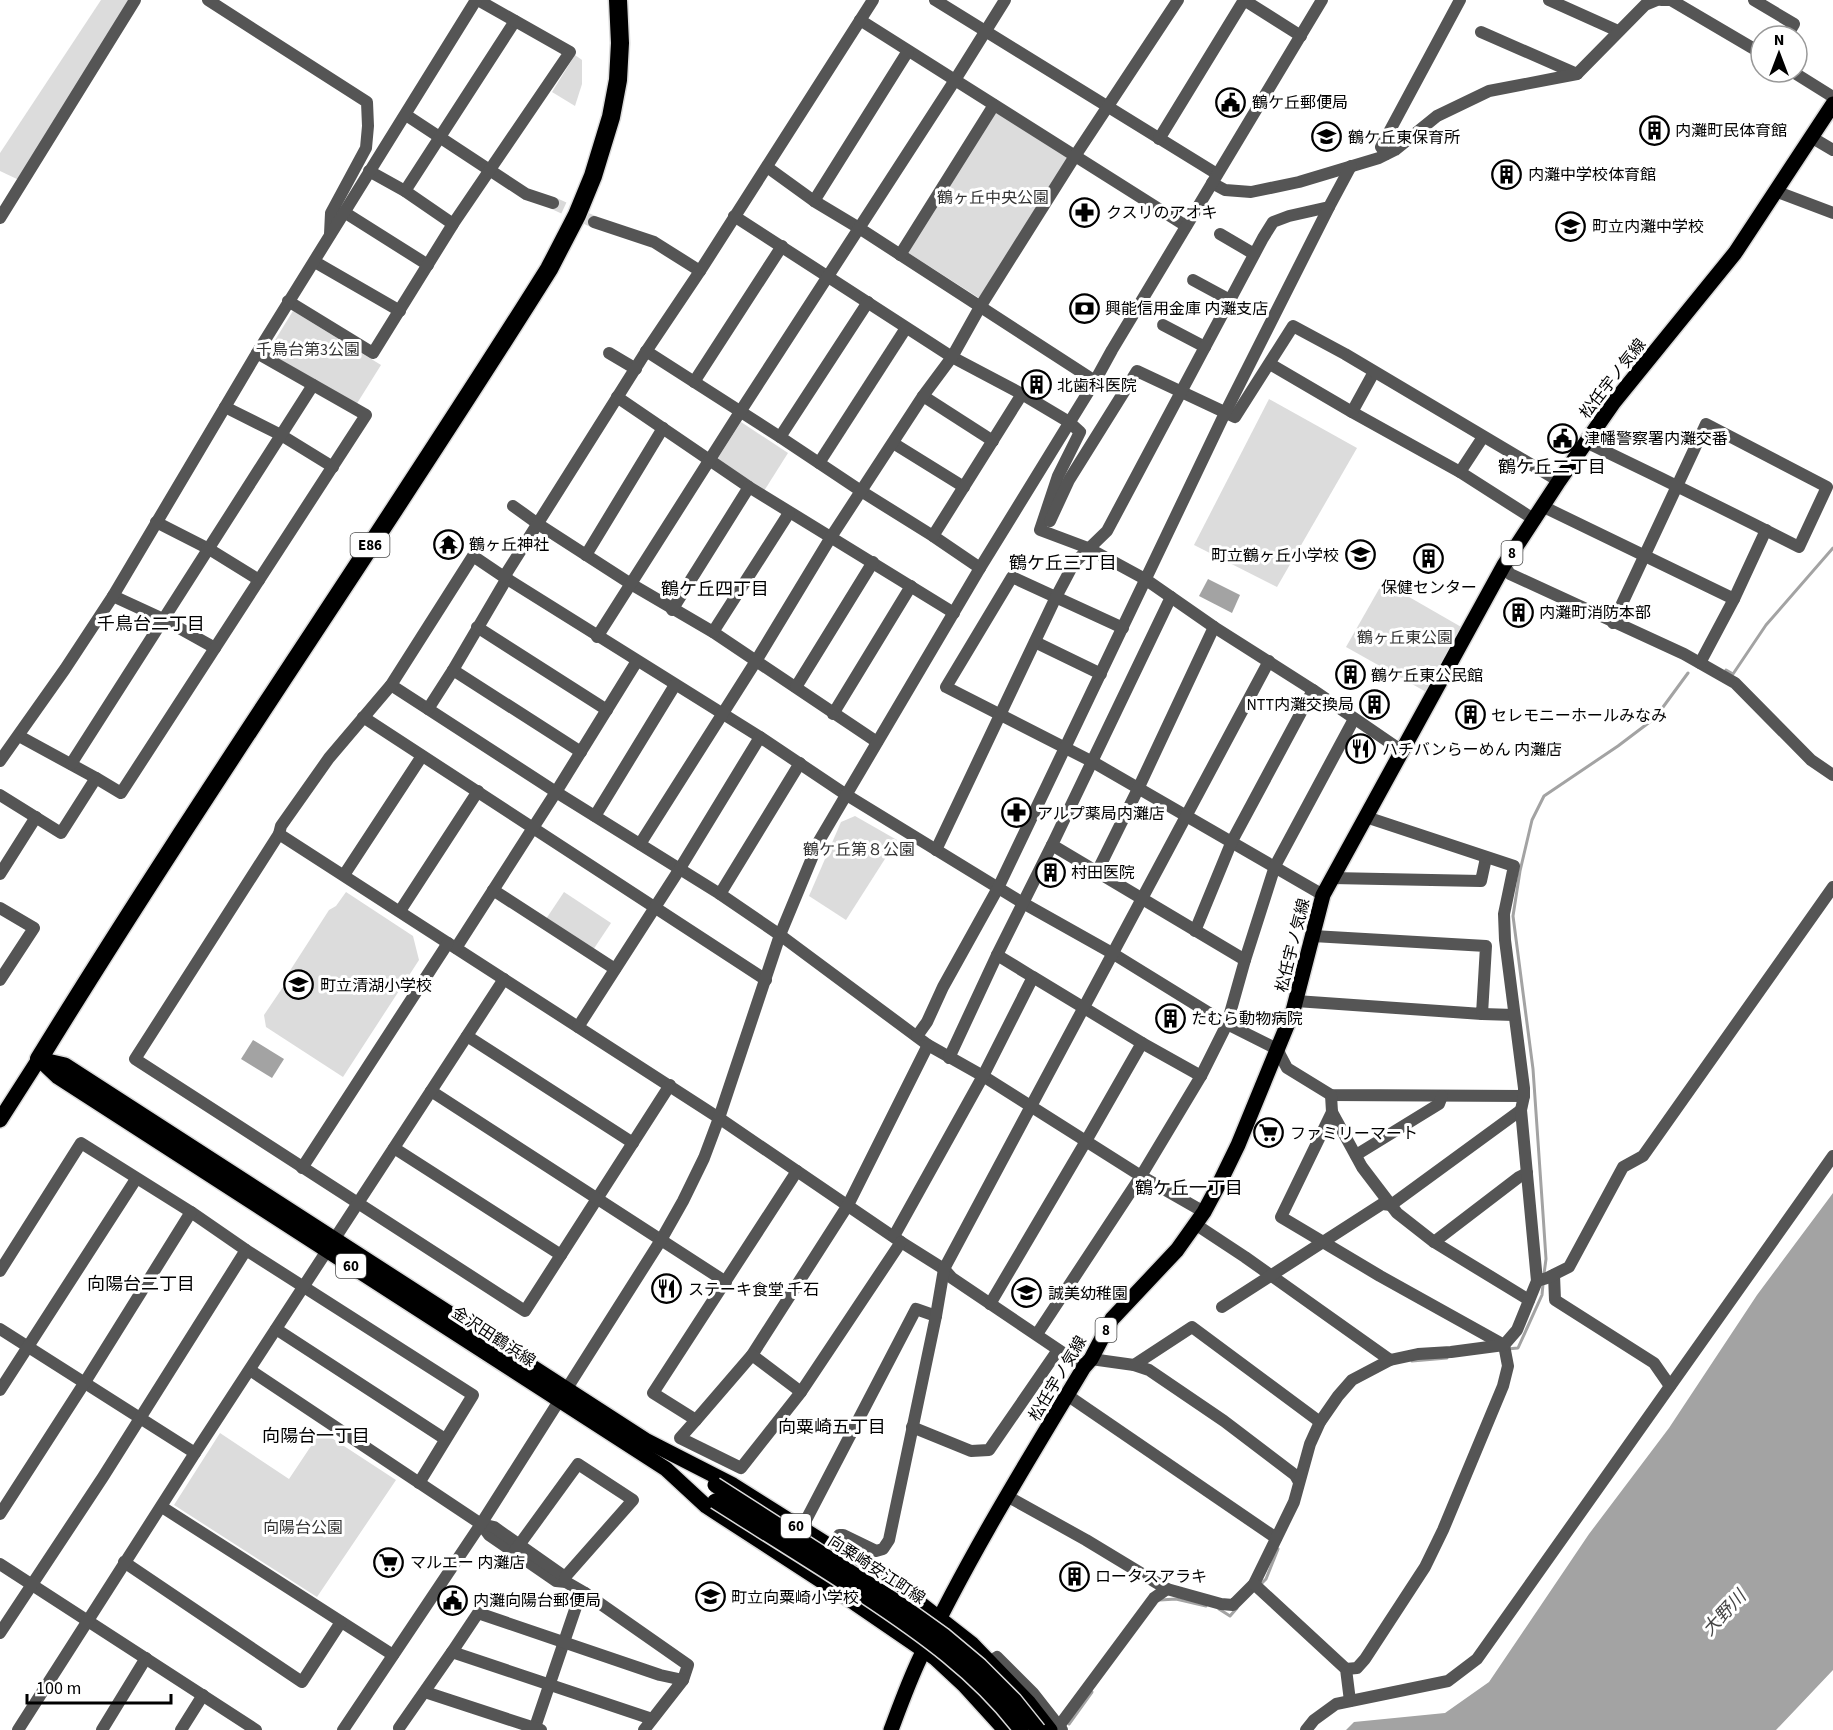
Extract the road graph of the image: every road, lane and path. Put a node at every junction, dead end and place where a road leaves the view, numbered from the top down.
1 (135, 0) edge
2 (208, 0) edge
3 (477, 0) edge
4 (618, 0) edge
5 (873, 0) edge
6 (937, 0) edge
7 (1005, 0) edge
8 (1178, 0) edge
9 (1244, 0) edge
10 (1323, 0) edge
11 (1460, 0) edge
12 (1549, 0) edge
13 (1659, 0) edge
14 (1671, 0) edge
15 (1754, 0) edge
16 (860, 20) junction
17 (515, 21) junction
18 (1794, 24) edge
19 (986, 31) junction
20 (1618, 31) junction
21 (1481, 32) dead end
22 (1301, 36) junction
23 (1749, 46) edge
24 (908, 51) junction
25 (1577, 74) junction
26 (955, 80) junction
27 (1809, 82) edge
28 (1833, 97) edge
29 (1833, 104) edge
30 (994, 105) junction
31 (1107, 106) junction
32 (406, 115) junction
33 (438, 137) junction
34 (1811, 137) junction
35 (1159, 139) junction
36 (1833, 150) edge
37 (1386, 154) junction
38 (1075, 156) junction
39 (1351, 166) junction
40 (767, 167) junction
41 (369, 171) junction
42 (490, 171) junction
43 (1215, 179) junction
44 (405, 191) junction
45 (1775, 191) junction
46 (814, 201) junction
47 (554, 203) tunnel mouth
48 (1329, 207) junction
49 (344, 212) junction
50 (1833, 213) edge
51 (734, 216) junction
52 (0, 218) edge
53 (594, 222) tunnel mouth
54 (453, 224) junction
55 (1186, 226) junction
56 (860, 228) junction
57 (1220, 234) dead end
58 (330, 235) junction
59 (782, 246) junction
60 (1254, 254) junction
61 (900, 255) junction
62 (315, 262) junction
63 (428, 265) junction
64 (700, 272) junction
65 (828, 275) junction
66 (1193, 280) dead end
67 (1230, 300) junction
68 (288, 301) junction
69 (868, 302) junction
70 (980, 307) junction
71 (400, 311) junction
72 (1163, 325) dead end
73 (906, 328) junction
74 (1205, 347) junction
75 (646, 351) junction
76 (256, 353) junction
77 (609, 353) dead end
78 (952, 357) junction
79 (1270, 364) junction
80 (636, 369) junction
81 (1374, 372) junction
82 (1095, 381) junction
83 (694, 382) junction
84 (314, 385) junction
85 (1182, 391) junction
86 (1022, 394) junction
87 (923, 396) junction
88 (617, 398) junction
89 (225, 407) junction
90 (740, 412) junction
91 (1352, 412) junction
92 (1225, 413) junction
93 (1068, 422) junction
94 (663, 428) junction
95 (281, 435) junction
96 (780, 437) junction
97 (1483, 437) junction
98 (993, 441) junction
99 (893, 442) junction
100 (1586, 442) junction
101 (709, 461) junction
102 (819, 463) junction
103 (333, 467) junction
104 (1460, 472) junction
105 (1559, 481) junction
106 (1676, 485) junction
107 (749, 487) junction
108 (964, 487) junction
109 (861, 491) junction
110 (513, 506) dead end
111 (789, 513) junction
112 (1538, 513) junction
113 (156, 522) junction
114 (538, 524) junction
115 (1766, 530) junction
116 (1046, 532) junction
117 (933, 536) junction
118 (831, 537) junction
119 (1088, 548) junction
120 (209, 549) junction
121 (586, 555) junction
122 (1644, 556) junction
123 (873, 562) junction
124 (1504, 565) junction
125 (980, 568) junction
126 (506, 578) junction
127 (1145, 579) junction
128 (260, 580) junction
129 (631, 584) junction
130 (911, 586) junction
131 (112, 596) junction
132 (1056, 597) junction
133 (1171, 597) junction
134 (1734, 599) junction
135 (672, 610) junction
136 (954, 613) junction
137 (164, 619) junction
138 (1613, 623) junction
139 (477, 627) junction
140 (1214, 627) junction
141 (1123, 628) junction
142 (712, 632) junction
143 (597, 637) junction
144 (1035, 642) junction
145 (215, 648) junction
146 (637, 661) junction
147 (756, 661) junction
148 (1269, 661) junction
149 (1700, 663) junction
150 (453, 669) junction
151 (1101, 674) junction
152 (391, 685) junction
153 (675, 685) junction
154 (796, 687) junction
155 (1313, 690) junction
156 (428, 709) junction
157 (607, 710) junction
158 (721, 714) junction
159 (833, 714) junction
160 (1000, 716) junction
161 (363, 717) junction
162 (1354, 719) junction
163 (19, 736) junction
164 (760, 738) junction
165 (877, 742) junction
166 (1066, 748) junction
167 (1402, 751) junction
168 (581, 752) junction
169 (422, 756) junction
170 (0, 761) edge
171 (1093, 762) junction
172 (800, 763) junction
173 (71, 764) junction
174 (1833, 775) edge
175 (96, 778) junction
176 (1138, 789) junction
177 (478, 791) junction
178 (556, 792) junction
179 (845, 794) junction
180 (0, 795) edge
181 (595, 816) junction
182 (1186, 816) junction
183 (1366, 816) junction
184 (36, 817) junction
185 (532, 828) junction
186 (279, 834) junction
187 (1232, 841) junction
188 (640, 844) junction
189 (1052, 845) junction
190 (936, 850) junction
191 (1486, 858) junction
192 (1275, 866) junction
193 (679, 870) junction
194 (1097, 872) junction
195 (0, 874) edge
196 (344, 875) junction
197 (1332, 878) junction
198 (1833, 887) edge
199 (998, 888) junction
200 (492, 890) junction
201 (720, 894) junction
202 (1323, 895) junction
203 (1142, 898) junction
204 (1023, 903) junction
205 (655, 907) junction
206 (0, 908) edge
207 (400, 911) junction
208 (1195, 931) junction
209 (780, 935) junction
210 (1313, 936) junction
211 (452, 945) junction
212 (1486, 946) junction
213 (1505, 946) junction
214 (1112, 953) junction
215 (998, 955) junction
216 (1245, 960) junction
217 (615, 969) junction
218 (1033, 977) junction
219 (504, 979) junction
220 (0, 980) edge
221 (766, 980) junction
222 (1296, 1001) junction
223 (1083, 1006) junction
224 (1482, 1014) junction
225 (1514, 1015) junction
226 (1227, 1024) junction
227 (578, 1027) junction
228 (467, 1036) junction
229 (917, 1036) junction
230 (1142, 1043) junction
231 (927, 1045) junction
232 (1277, 1049) junction
233 (949, 1058) junction
234 (39, 1059) junction
235 (982, 1076) junction
236 (1201, 1076) junction
237 (670, 1085) junction
238 (430, 1091) junction
239 (1331, 1095) junction
240 (1442, 1096) junction
241 (1524, 1096) junction
242 (1030, 1107) junction
243 (1521, 1110) junction
244 (1332, 1112) junction
245 (719, 1118) junction
246 (0, 1120) edge
247 (1086, 1141) junction
248 (633, 1143) junction
249 (394, 1148) junction
250 (1356, 1155) junction
251 (1833, 1156) edge
252 (302, 1168) junction
253 (797, 1171) junction
254 (1527, 1173) junction
255 (1142, 1176) junction
256 (136, 1179) junction
257 (596, 1199) junction
258 (359, 1204) junction
259 (848, 1205) junction
260 (1391, 1205) junction
261 (190, 1212) junction
262 (1200, 1218) junction
263 (897, 1239) junction
264 (661, 1240) junction
265 (1434, 1242) junction
266 (1324, 1243) junction
267 (331, 1244) junction
268 (246, 1250) junction
269 (561, 1255) junction
270 (944, 1269) junction
271 (0, 1271) edge
272 (1272, 1275) junction
273 (1545, 1279) junction
274 (726, 1282) junction
275 (304, 1286) junction
276 (1529, 1299) junction
277 (990, 1304) junction
278 (1222, 1307) dead end
279 (936, 1316) junction
280 (0, 1329) edge
281 (276, 1329) junction
282 (1037, 1334) junction
283 (28, 1347) junction
284 (1505, 1349) junction
285 (1058, 1350) junction
286 (752, 1355) junction
287 (1390, 1360) junction
288 (1088, 1363) junction
289 (1134, 1365) junction
290 (250, 1370) junction
291 (85, 1382) junction
292 (1670, 1386) junction
293 (0, 1390) edge
294 (801, 1392) junction
295 (563, 1395) junction
296 (1067, 1395) junction
297 (140, 1417) junction
298 (696, 1420) junction
299 (1320, 1422) junction
300 (912, 1427) junction
301 (445, 1439) junction
302 (647, 1441) junction
303 (195, 1453) junction
304 (666, 1469) junction
305 (1299, 1482) junction
306 (419, 1483) junction
307 (1007, 1496) junction
308 (162, 1507) junction
309 (0, 1514) edge
310 (805, 1521) dead end
311 (481, 1524) junction
312 (1276, 1538) junction
313 (831, 1547) junction
314 (517, 1548) junction
315 (124, 1562) junction
316 (0, 1564) edge
317 (566, 1579) junction
318 (1254, 1584) junction
319 (32, 1586) junction
320 (1167, 1589) junction
321 (585, 1593) junction
322 (940, 1618) junction
323 (88, 1621) junction
324 (341, 1622) junction
325 (0, 1633) edge
326 (564, 1642) junction
327 (924, 1650) junction
328 (452, 1652) junction
329 (393, 1655) junction
330 (146, 1658) junction
331 (1346, 1669) junction
332 (683, 1680) junction
333 (549, 1684) junction
334 (425, 1692) junction
335 (971, 1693) junction
336 (203, 1695) junction
337 (1350, 1701) junction
338 (652, 1719) junction
339 (400, 1729) edge
340 (537, 1729) edge
341 (1057, 1729) edge
342 (18, 1730) edge
343 (102, 1730) edge
344 (181, 1730) edge
345 (255, 1730) edge
346 (343, 1730) edge
347 (644, 1730) edge
348 (891, 1730) edge
349 (995, 1730) edge
350 (1005, 1730) edge
351 (1021, 1730) edge
352 (1038, 1730) edge
353 (1306, 1730) edge

1 - 52 street
2 - 58 street
3 - 17 street
3 - 32 street
4 - 234 highway, E86
5 - 16 street
6 - 19 street
7 - 19 street
8 - 31 street
9 - 22 street
9 - 35 street
10 - 22 street
11 - 37 street
12 - 20 street
13 - 14 street
13 - 20 street
14 - 23 street
15 - 18 street
16 - 24 street
16 - 40 street
17 - 33 street
17 - 42 street
19 - 26 street
19 - 31 street
20 - 25 street
21 - 25 street
22 - 43 street
24 - 26 street
24 - 46 street
25 - 37 street
26 - 30 street
26 - 56 street
27 - 28 street
29 - 34 main road, 松任宇ノ気線 / 8
30 - 38 street
30 - 61 street
31 - 35 street
31 - 38 street
32 - 33 street
32 - 41 street
33 - 42 street
33 - 44 street
34 - 36 street
34 - 45 main road, 松任宇ノ気線 / 8
35 - 43 street
37 - 39 street
38 - 55 street
38 - 70 street
39 - 43 street
39 - 48 street
40 - 46 street
40 - 51 street
41 - 44 street
41 - 49 street
42 - 47 street
42 - 54 street
43 - 55 street
44 - 54 street
45 - 50 street
45 - 100 main road, 松任宇ノ気線 / 8
46 - 56 street
48 - 60 street
48 - 92 street
49 - 58 street
49 - 63 street
51 - 59 street
51 - 64 street
53 - 64 street
54 - 63 street
55 - 82 street
56 - 61 street
56 - 65 street
57 - 60 street
58 - 62 street
59 - 65 street
59 - 83 street
60 - 67 street
61 - 70 street
62 - 68 street
62 - 71 street
63 - 71 street
64 - 75 street
65 - 69 street
65 - 90 street
66 - 67 street
67 - 74 street
68 - 71 street
68 - 76 street
69 - 73 street
69 - 96 street
70 - 78 street
70 - 82 street
72 - 74 street
73 - 78 street
73 - 102 street
74 - 85 street
75 - 80 street
75 - 83 street
76 - 84 street
76 - 89 street
77 - 80 street
78 - 86 street
78 - 87 street
79 - 81 street
79 - 91 street
79 - 92 street
80 - 88 street
81 - 91 street
81 - 97 street
82 - 93 street
83 - 90 street
84 - 95 street
84 - 103 street
85 - 92 street
85 - 116 street
85 - 119 street
86 - 93 street
86 - 98 street
87 - 98 street
87 - 99 street
88 - 94 street
88 - 114 street
89 - 95 street
89 - 113 street
90 - 96 street
90 - 101 street
91 - 104 street
92 - 127 street
93 - 116 street
93 - 125 street
94 - 101 street
94 - 121 street
95 - 103 street
95 - 120 street
96 - 102 street
97 - 104 street
97 - 105 street
98 - 108 street
99 - 108 street
99 - 109 street
100 - 105 main road, 松任宇ノ気線 / 8
100 - 106 street
101 - 107 street
101 - 129 street
102 - 109 street
103 - 128 street
104 - 112 street
105 - 112 main road, 松任宇ノ気線 / 8
106 - 115 street
106 - 115 street
106 - 122 street
107 - 111 street
107 - 135 street
108 - 117 street
109 - 117 street
109 - 118 street
110 - 114 street
111 - 118 street
111 - 142 street
112 - 122 street
112 - 124 main road, 松任宇ノ気線 / 8
113 - 120 street
113 - 131 street
114 - 121 street
114 - 126 street
115 - 134 street
116 - 119 street
117 - 125 street
118 - 123 street
118 - 147 street
119 - 127 street
119 - 132 street
120 - 128 street
120 - 137 street
121 - 129 street
122 - 134 street
122 - 138 street
123 - 130 street
123 - 154 street
124 - 138 street
124 - 167 main road, 松任宇ノ気線 / 8
125 - 136 street
126 - 139 street
126 - 143 street
126 - 152 street
127 - 133 street
127 - 141 street
128 - 145 street
129 - 135 street
129 - 143 street
130 - 136 street
130 - 159 street
131 - 137 street
131 - 163 street
132 - 141 street
132 - 144 street
132 - 160 street
133 - 140 street
133 - 171 street
134 - 149 street
135 - 142 street
136 - 165 street
137 - 145 street
137 - 173 street
138 - 149 street
139 - 150 street
139 - 157 street
140 - 148 street
140 - 176 street
141 - 151 street
142 - 147 street
143 - 146 street
144 - 151 street
144 - 160 street
145 - 175 street
146 - 153 street
146 - 157 street
147 - 154 street
147 - 158 street
148 - 155 street
148 - 182 street
149 - 174 street
150 - 156 street
150 - 168 street
151 - 166 street
152 - 156 street
152 - 161 street
153 - 158 street
153 - 181 street
154 - 159 street
155 - 162 street
155 - 187 street
156 - 178 street
157 - 168 street
158 - 164 street
158 - 188 street
159 - 165 street
160 - 166 street
160 - 190 street
161 - 169 street
161 - 186 street
162 - 167 street
162 - 192 street
163 - 170 street
163 - 173 street
164 - 172 street
164 - 193 street
165 - 179 street
166 - 171 street
166 - 199 street
167 - 183 main road, 松任宇ノ気線 / 8
168 - 178 street
169 - 177 street
169 - 196 street
171 - 176 street
171 - 189 street
172 - 179 street
172 - 201 street
173 - 175 street
175 - 184 street
176 - 182 street
176 - 194 street
177 - 185 street
177 - 207 street
178 - 181 street
178 - 185 street
179 - 190 street
179 - 209 street
180 - 184 street
181 - 188 street
182 - 187 street
182 - 203 street
183 - 191 street
183 - 197 main road, 松任宇ノ気線 / 8
184 - 195 street
185 - 200 street
185 - 205 street
186 - 196 street
186 - 252 street
187 - 192 street
187 - 208 street
188 - 193 street
189 - 194 street
189 - 204 street
190 - 199 street
191 - 197 street
191 - 213 street
192 - 202 street
192 - 216 street
193 - 201 street
193 - 205 street
194 - 203 street
196 - 207 street
197 - 202 main road, 松任宇ノ気線 / 8
198 - 273 street
199 - 204 street
199 - 229 street
200 - 211 street
200 - 217 street
201 - 209 street
202 - 210 main road, 松任宇ノ気線 / 8
203 - 208 street
203 - 214 street
204 - 214 street
204 - 215 street
205 - 217 street
205 - 221 street
206 - 220 street
207 - 211 street
208 - 216 street
209 - 221 street
209 - 229 street
210 - 212 street
210 - 222 main road, 松任宇ノ気線 / 8
211 - 219 street
211 - 252 street
212 - 213 street
212 - 224 street
213 - 225 street
214 - 223 street
214 - 226 street
215 - 218 street
215 - 233 street
216 - 226 street
217 - 227 street
218 - 223 street
218 - 235 street
219 - 227 street
219 - 228 street
221 - 245 street
222 - 224 street
222 - 232 main road, 松任宇ノ気線 / 8
223 - 230 street
223 - 242 street
224 - 225 street
225 - 241 street
226 - 232 street
226 - 236 street
227 - 237 street
228 - 238 street
228 - 248 street
229 - 231 street
230 - 236 street
230 - 247 street
231 - 233 street
231 - 259 street
232 - 239 street
232 - 262 main road, 松任宇ノ気線 / 8
233 - 235 street
234 - 246 main road
234 - 267 main road, 金沢田鶴浜線 / 60
235 - 242 street
235 - 263 street
236 - 255 street
237 - 245 street
237 - 248 street
238 - 249 street
238 - 257 street
239 - 240 street
239 - 244 street
240 - 241 street
240 - 250 street
241 - 243 street
242 - 247 street
242 - 270 street
243 - 254 street
243 - 260 street
244 - 250 street
244 - 266 street
245 - 253 street
245 - 264 street
247 - 255 street
247 - 277 street
248 - 257 street
249 - 258 street
249 - 269 street
250 - 260 street
251 - 292 street
252 - 258 street
253 - 259 street
253 - 274 street
254 - 265 street
254 - 273 street
255 - 262 street
255 - 282 street
256 - 261 street
256 - 271 street
256 - 283 street
257 - 264 street
257 - 269 street
258 - 267 street
258 - 269 street
259 - 263 street
259 - 286 street
260 - 265 street
260 - 266 street
261 - 268 street
261 - 291 street
262 - 272 street
262 - 288 main road, 松任宇ノ気線 / 8
263 - 270 street
263 - 294 street
264 - 274 street
264 - 295 street
265 - 276 street
266 - 272 street
266 - 284 street
267 - 275 street
267 - 295 main road, 金沢田鶴浜線 / 60
268 - 275 street
268 - 297 street
270 - 277 street
270 - 279 street
272 - 278 street
272 - 287 street
273 - 276 street
273 - 292 street
274 - 298 street
275 - 281 street
275 - 301 street
276 - 284 street
277 - 282 street
279 - 300 street
279 - 310 street
280 - 283 street
281 - 290 street
281 - 301 street
282 - 285 street
283 - 291 street
283 - 293 street
284 - 287 street
284 - 331 street
285 - 288 street
285 - 300 street
286 - 294 street
286 - 298 street
287 - 299 street
288 - 289 street
288 - 296 main road, 松任宇ノ気線 / 8
289 - 299 street
289 - 305 street
290 - 303 street
290 - 306 street
291 - 297 street
291 - 309 street
292 - 337 street
294 - 298 street
295 - 302 main road, 金沢田鶴浜線 / 60
295 - 304 main road, 金沢田鶴浜線 / 60
295 - 311 street
296 - 307 main road, 松任宇ノ気線 / 8
296 - 312 street
297 - 303 street
297 - 319 street
299 - 305 street
300 - 313 street
301 - 306 street
302 - 313 main road, 金沢田鶴浜線 / 60
302 - 352 main road, 向粟崎安江町線, bridge
303 - 308 street
304 - 327 main road, 金沢田鶴浜線 / 60
304 - 351 main road, 向粟崎安江町線, bridge
305 - 312 street
306 - 311 street
307 - 320 street
307 - 322 main road, 松任宇ノ気線 / 8
308 - 315 street
308 - 324 street
311 - 314 street
311 - 329 street
312 - 318 street
313 - 322 main road, 金沢田鶴浜線 / 60
314 - 317 street
314 - 317 street
315 - 323 street
315 - 324 street
316 - 319 street
317 - 321 street
318 - 320 street
318 - 331 street
319 - 323 street
319 - 325 street
320 - 341 street
321 - 326 street
321 - 332 street
322 - 327 main road, 松任宇ノ気線 / 8
322 - 341 main road, 金沢田鶴浜線
323 - 330 street
323 - 342 street
324 - 329 street
326 - 328 street
326 - 332 street
326 - 333 street
327 - 335 main road, 金沢田鶴浜線
327 - 348 main road, 松任宇ノ気線 / 8
328 - 333 street
328 - 334 street
329 - 346 street
330 - 336 street
330 - 343 street
331 - 337 street
332 - 338 street
333 - 338 street
333 - 340 street
334 - 339 street
334 - 340 street
335 - 349 street
335 - 350 main road, 金沢田鶴浜線
336 - 344 street
336 - 345 street
337 - 353 street
338 - 347 street

